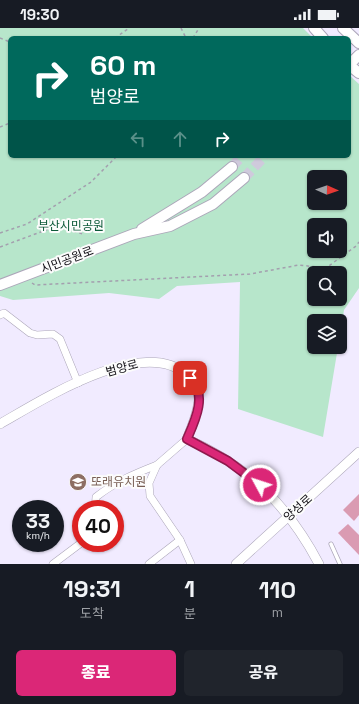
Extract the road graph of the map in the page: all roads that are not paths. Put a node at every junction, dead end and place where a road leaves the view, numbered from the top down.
1 (314, 28) edge
2 (343, 28) edge
3 (321, 36) edge
4 (350, 36) edge
5 (359, 55) edge
6 (351, 63) edge
7 (351, 67) edge
8 (359, 73) edge
9 (232, 167) tunnel mouth
10 (244, 178) tunnel mouth
11 (134, 234) junction
12 (0, 285) edge
13 (0, 315) edge
14 (78, 382) junction
15 (0, 424) edge
16 (187, 439) junction
17 (359, 452) edge
18 (156, 465) junction
19 (96, 500) edge
20 (288, 517) junction
21 (180, 540) junction
22 (331, 544) dead end
23 (72, 550) edge
24 (53, 564) edge
25 (150, 564) edge
26 (190, 564) edge
27 (236, 564) edge
28 (319, 564) edge
29 (340, 564) edge

1 - 3 main road
2 - 4 main road
5 - 6 main road
7 - 8 main road
9 - 11 main road, 시민공원로
10 - 11 main road, 시민공원로
11 - 12 main road, 시민공원로
13 - 14 street
14 - 15 street, 범양로
14 - 16 street, 범양로
16 - 18 street
16 - 20 street
17 - 20 street, 양성로
18 - 19 street
18 - 21 street
20 - 27 street, 양성로
20 - 28 street
21 - 25 street
21 - 26 street
22 - 29 lane
23 - 24 street

